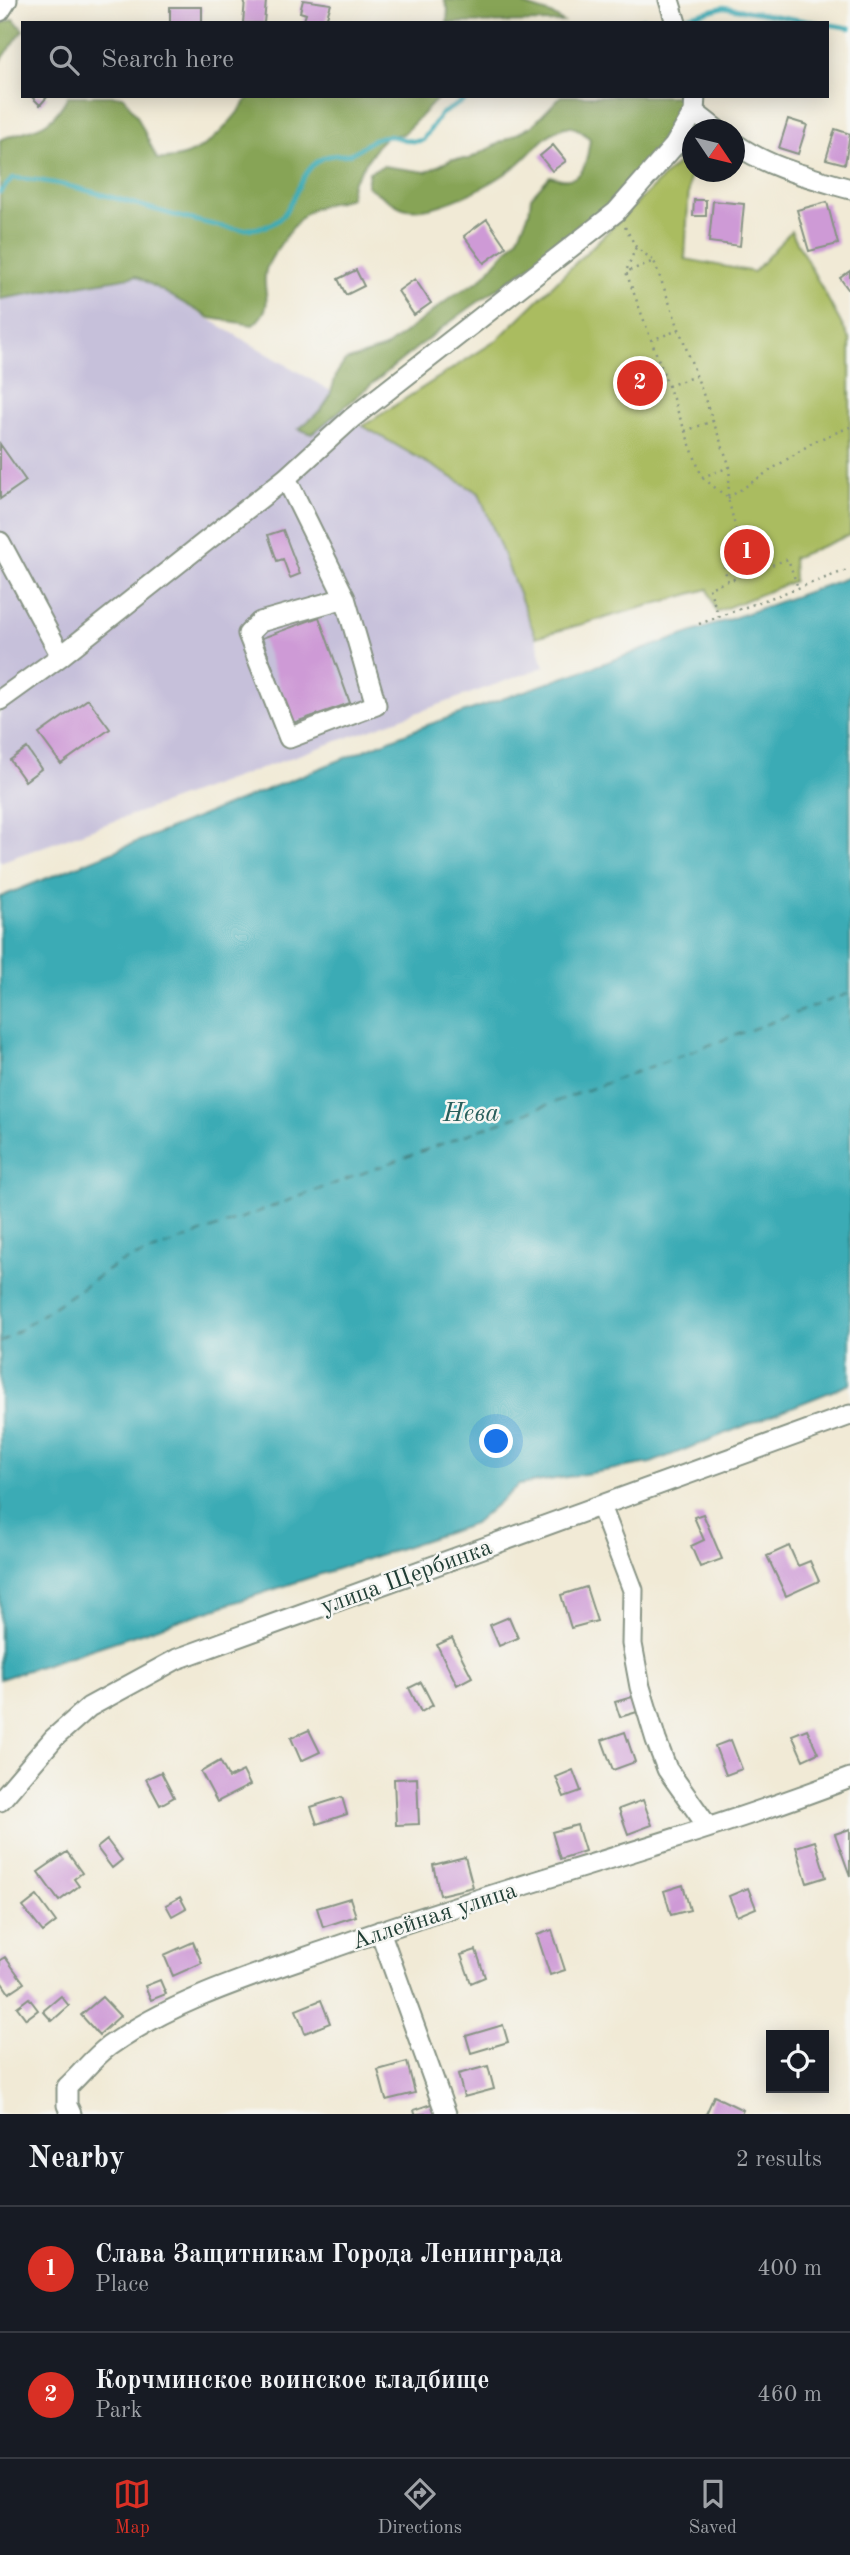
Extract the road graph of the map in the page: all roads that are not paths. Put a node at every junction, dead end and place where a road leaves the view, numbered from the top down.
1 (7, 0) edge
2 (0, 11) edge
3 (694, 104) edge
4 (707, 119) edge
5 (745, 151) edge
6 (850, 189) edge
7 (286, 478) junction
8 (0, 542) edge
9 (345, 598) junction
10 (61, 656) junction
11 (0, 701) edge
12 (850, 1415) edge
13 (601, 1506) junction
14 (850, 1778) edge
15 (0, 1801) edge
16 (708, 1827) junction
17 (380, 1931) junction
18 (71, 2114) edge
19 (446, 2114) edge

1 - 2 street
3 - 4 street
3 - 7 street
5 - 6 street
7 - 9 street
7 - 10 street
8 - 10 street
9 - 9 street
10 - 11 street
12 - 13 street, улица Щербинка
13 - 15 street, улица Щербинка
13 - 16 street
14 - 16 street, Аллейная улица
16 - 17 street, Аллейная улица
17 - 18 street, Аллейная улица
17 - 19 street

